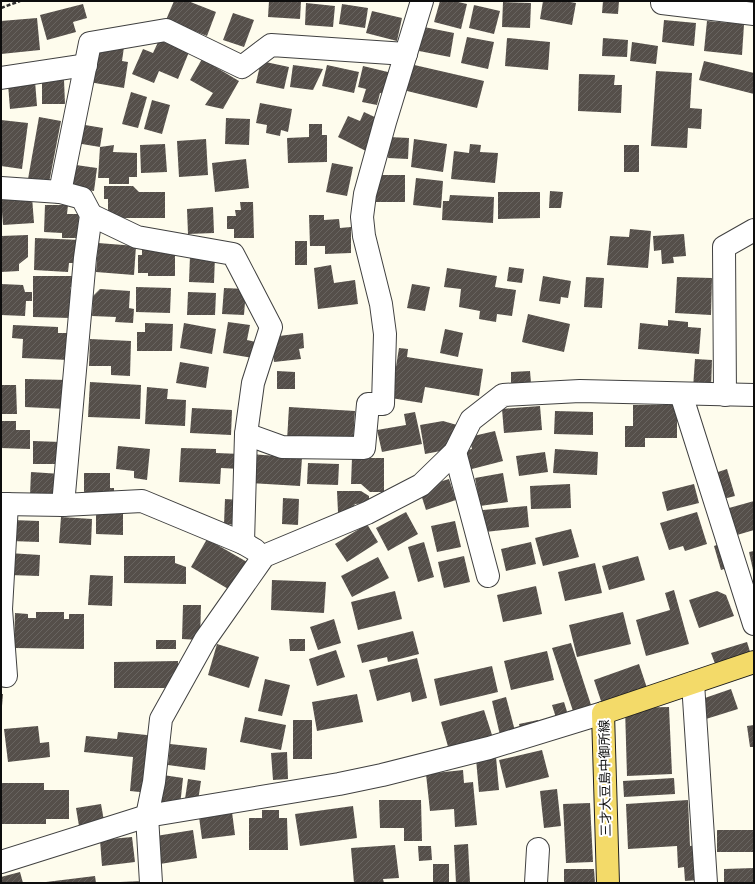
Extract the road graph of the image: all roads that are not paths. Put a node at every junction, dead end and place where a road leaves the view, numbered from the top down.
1 (422, 1) edge
2 (662, 2) dead end
3 (754, 14) edge
4 (406, 54) junction
5 (86, 65) junction
6 (1, 78) edge
7 (1, 188) edge
8 (60, 192) junction
9 (91, 215) junction
10 (754, 230) edge
11 (681, 394) junction
12 (726, 395) junction
13 (754, 395) edge
14 (246, 434) junction
15 (455, 452) junction
16 (4, 504) edge
17 (63, 505) junction
18 (243, 543) junction
19 (264, 556) junction
20 (488, 576) dead end
21 (754, 624) edge
22 (754, 662) edge
23 (6, 676) dead end
24 (692, 683) junction
25 (603, 713) junction
26 (147, 816) junction
27 (538, 849) dead end
28 (1, 862) edge
29 (151, 883) edge
30 (536, 883) edge
31 (608, 883) edge
32 (706, 883) edge

1 - 4 street
2 - 3 street
4 - 5 street
4 - 14 street
5 - 6 street
5 - 8 street
7 - 8 street
8 - 9 street
9 - 14 street
9 - 17 street
10 - 12 street
11 - 12 street
11 - 15 street
11 - 21 street
12 - 13 street
14 - 18 street
15 - 19 street
15 - 20 street
16 - 17 street
16 - 23 street
17 - 18 street
18 - 19 street
19 - 26 street
22 - 24 main road, 三才大豆島中御所線
24 - 25 main road, 三才大豆島中御所線
24 - 32 street
25 - 26 street
25 - 31 main road, 三才大豆島中御所線
26 - 28 street
26 - 29 street
27 - 30 street

